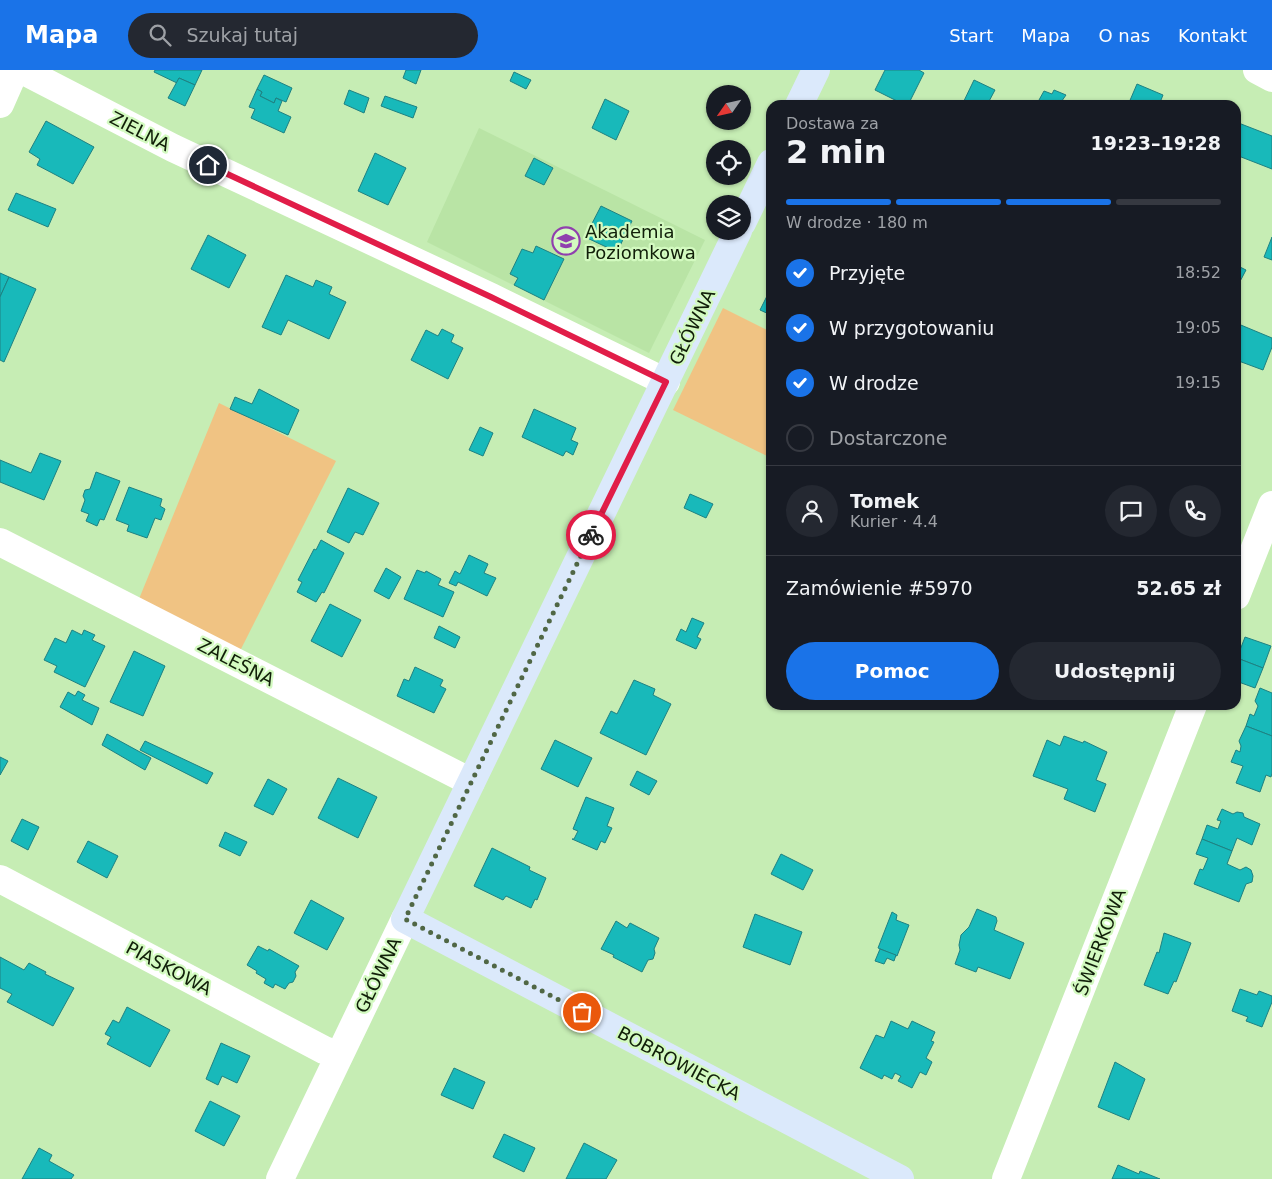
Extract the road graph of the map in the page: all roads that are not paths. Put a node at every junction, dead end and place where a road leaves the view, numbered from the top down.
1 (15, 70) edge
2 (22, 70) edge
3 (816, 70) edge
4 (1257, 70) edge
5 (1272, 78) edge
6 (801, 100) edge
7 (0, 104) edge
8 (766, 173) edge
9 (751, 204) edge
10 (734, 240) edge
11 (666, 382) junction
12 (1272, 504) edge
13 (0, 542) edge
14 (1241, 583) edge
15 (1191, 710) edge
16 (471, 782) junction
17 (0, 880) edge
18 (405, 919) junction
19 (338, 1055) junction
20 (280, 1179) edge
21 (900, 1179) edge
22 (1006, 1179) edge

1 - 7 street
2 - 11 street, ZIELNA
3 - 6 street
4 - 5 street
8 - 9 street
10 - 11 street, GŁÓWNA
11 - 16 street, GŁÓWNA
12 - 14 street
13 - 16 street, ZALEŚNA
15 - 22 street, ŚWIERKOWA
16 - 18 street, GŁÓWNA
17 - 19 street, PIASKOWA
18 - 19 street, GŁÓWNA
18 - 21 street, BOBROWIECKA
19 - 20 street, GŁÓWNA

